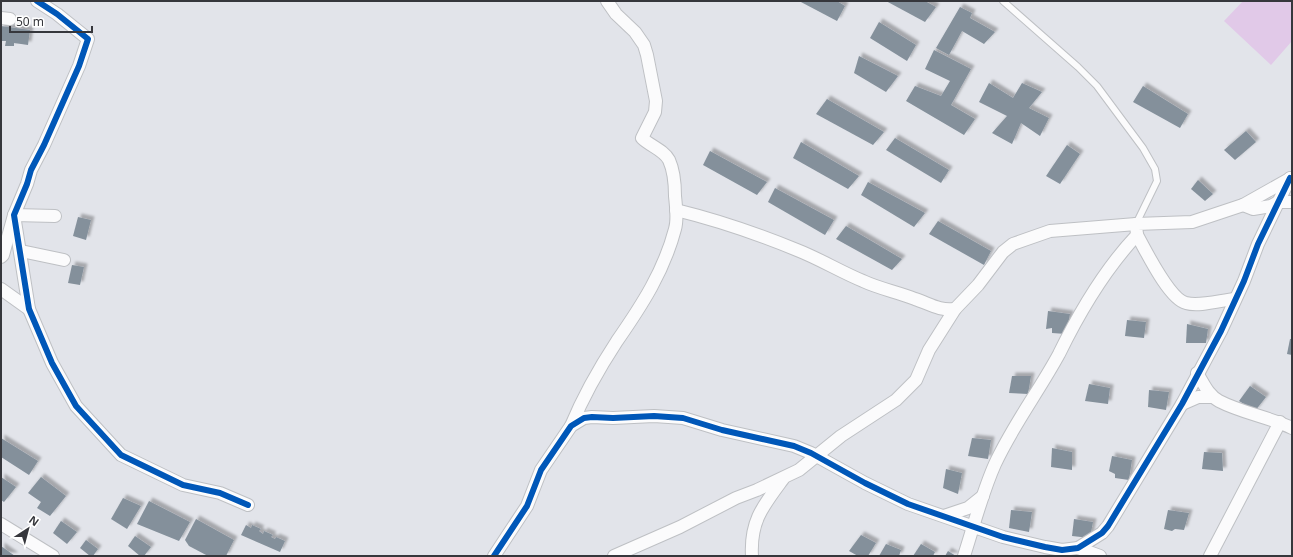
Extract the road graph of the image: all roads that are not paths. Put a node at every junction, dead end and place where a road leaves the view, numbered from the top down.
1 (37, 1) edge
2 (607, 1) edge
3 (1003, 1) edge
4 (1291, 178) edge
5 (1278, 202) junction
6 (1292, 202) edge
7 (1243, 205) junction
8 (676, 210) junction
9 (14, 215) junction
10 (55, 216) dead end
11 (1136, 229) junction
12 (21, 251) junction
13 (1, 257) edge
14 (64, 260) dead end
15 (1, 289) edge
16 (1235, 299) junction
17 (30, 309) junction
18 (955, 309) junction
19 (1198, 373) junction
20 (1212, 397) junction
21 (1182, 404) junction
22 (1280, 422) junction
23 (571, 426) junction
24 (1292, 428) edge
25 (816, 456) junction
26 (784, 478) junction
27 (984, 495) junction
28 (248, 505) dead end
29 (944, 516) junction
30 (1, 524) edge
31 (973, 526) junction
32 (1102, 533) junction
33 (1078, 548) junction
34 (53, 556) edge
35 (494, 556) edge
36 (614, 556) edge
37 (752, 556) edge
38 (964, 556) edge
39 (1101, 556) edge
40 (1210, 556) edge

1 - 9 street
2 - 8 street
3 - 11 lane
4 - 5 street
4 - 7 street
5 - 6 street
5 - 7 street
5 - 16 street
7 - 11 street
8 - 18 street
8 - 23 street
9 - 10 street
9 - 12 street
9 - 13 street
11 - 16 street
11 - 18 street
11 - 27 street
12 - 14 street
12 - 17 street
15 - 17 street
16 - 19 street
17 - 28 street
18 - 25 street
19 - 20 street
19 - 21 street
20 - 21 street
20 - 22 street
21 - 32 street
22 - 24 street
22 - 40 street
23 - 25 street
23 - 35 street
25 - 26 street
25 - 29 street
26 - 36 street
26 - 37 street
27 - 29 street
27 - 31 street
29 - 31 street
30 - 34 street
31 - 33 street
31 - 38 street
32 - 33 street
32 - 39 street
33 - 39 street

